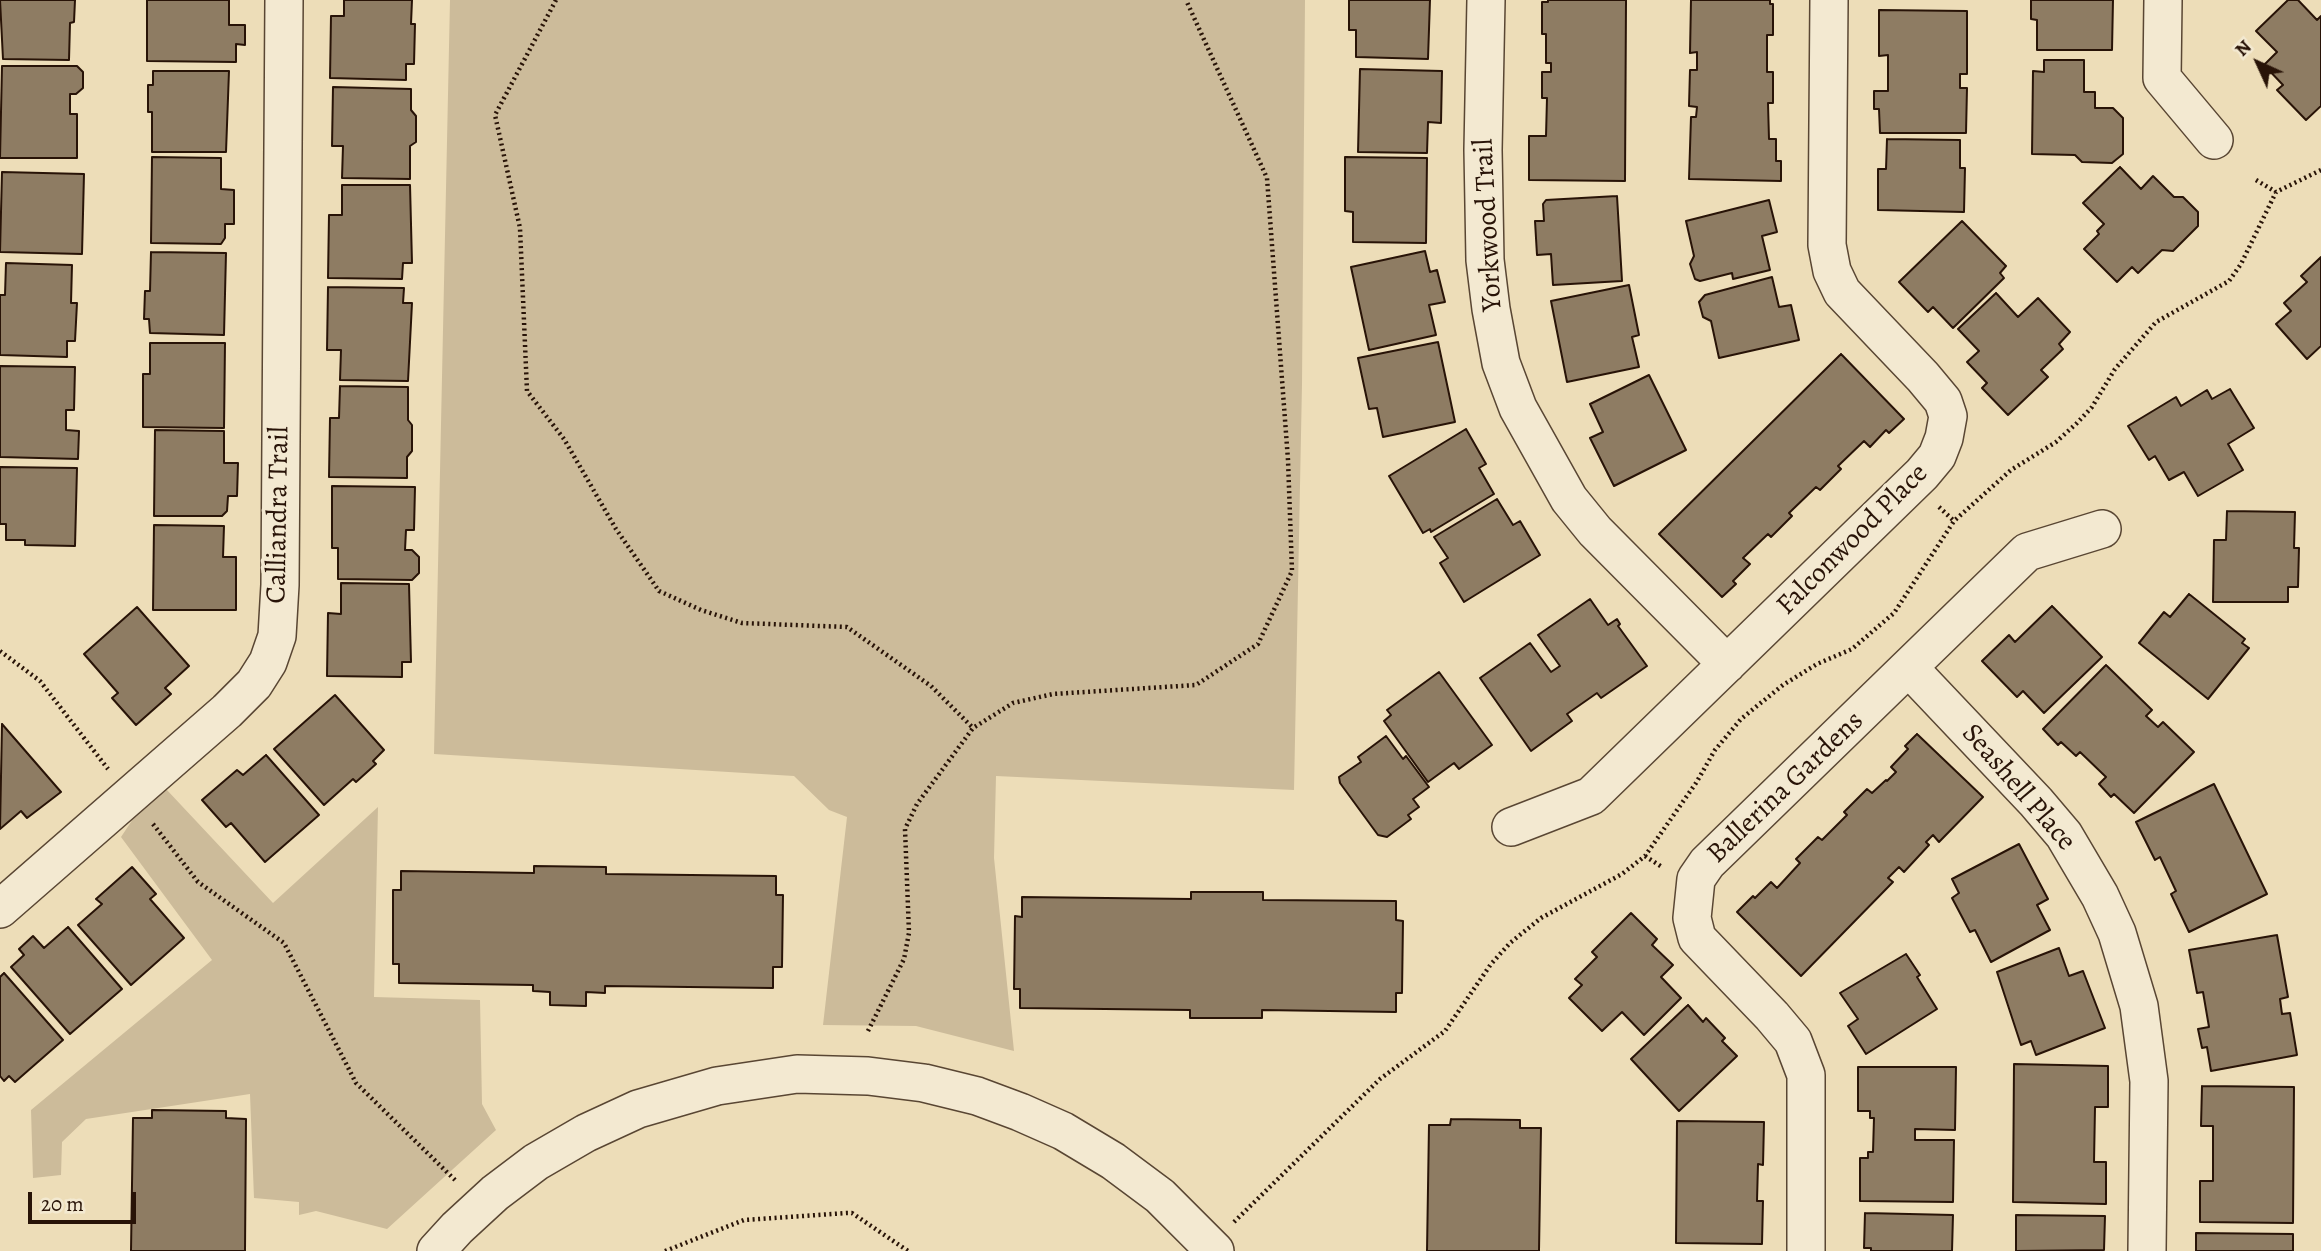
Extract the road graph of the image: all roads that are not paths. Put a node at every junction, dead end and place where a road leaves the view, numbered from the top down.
1 (284, 0) edge
2 (1486, 0) edge
3 (1829, 0) edge
4 (2163, 0) edge
5 (2214, 140) dead end
6 (2102, 529) dead end
7 (1727, 664) junction
8 (1909, 668) junction
9 (1511, 827) dead end
10 (0, 909) edge
11 (1222, 1239) edge
12 (436, 1251) edge
13 (1806, 1251) edge
14 (2147, 1251) edge

1 - 10 street, Calliandra Trail
2 - 7 street, Yorkwood Trail
3 - 7 street, Falconwood Place
4 - 5 street
6 - 8 street, Ballerina Gardens
7 - 9 street, Falconwood Place
8 - 13 street, Ballerina Gardens
8 - 14 street, Seashell Place
11 - 12 street

